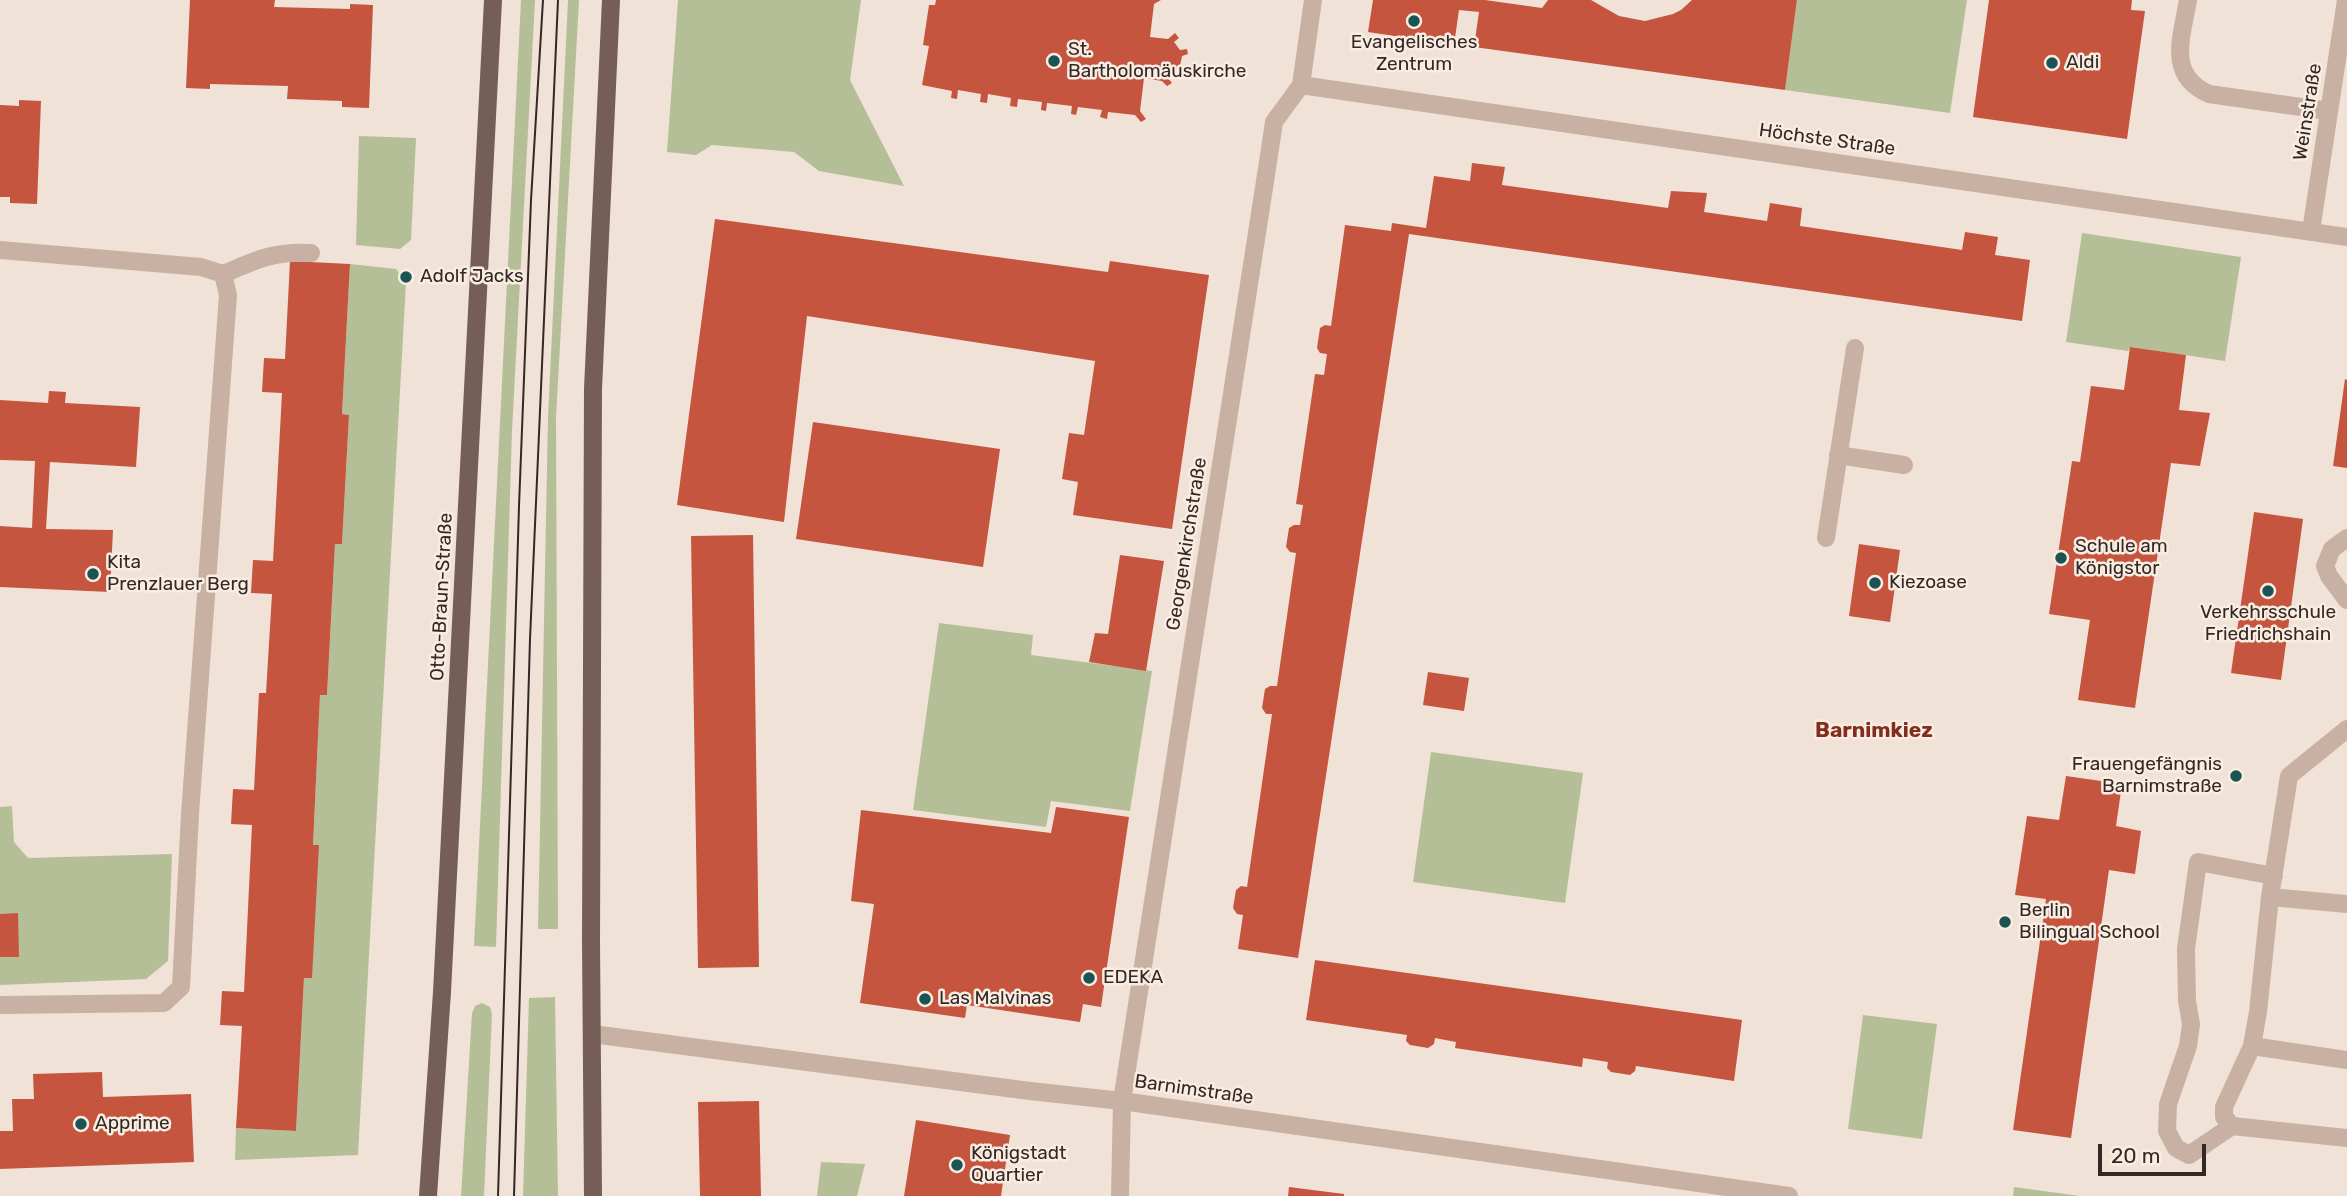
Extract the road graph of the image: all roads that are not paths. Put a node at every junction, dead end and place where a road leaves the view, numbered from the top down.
1 (493, 0) edge
2 (611, 0) edge
3 (1313, 0) edge
4 (2188, 0) edge
5 (2346, 0) edge
6 (2344, 41) edge
7 (1301, 85) junction
8 (2329, 111) junction
9 (2311, 231) junction
10 (2347, 237) edge
11 (0, 250) edge
12 (311, 253) dead end
13 (223, 274) junction
14 (1855, 348) dead end
15 (1838, 456) junction
16 (1904, 465) dead end
17 (1826, 538) dead end
18 (2347, 538) edge
19 (2347, 600) edge
20 (2347, 729) edge
21 (2274, 876) junction
22 (2270, 897) junction
23 (2347, 904) edge
24 (0, 1005) edge
25 (592, 1034) junction
26 (2252, 1046) junction
27 (2347, 1060) edge
28 (1122, 1101) junction
29 (2232, 1126) junction
30 (2347, 1138) edge
31 (428, 1196) edge
32 (593, 1196) edge
33 (1120, 1196) edge
34 (1789, 1196) edge

1 - 31 main road, Otto-Braun-Straße
2 - 25 main road
3 - 7 street, Georgenkirchstraße
4 - 8 street
5 - 6 street, Weinstraße
6 - 8 street, Weinstraße
7 - 9 street, Höchste Straße
7 - 28 street, Georgenkirchstraße
8 - 9 street, Weinstraße
9 - 10 street, Höchste Straße
11 - 13 street
12 - 13 street
13 - 24 street
14 - 15 street
15 - 16 street
15 - 17 street
18 - 19 street
20 - 21 street
21 - 22 street
21 - 29 street
22 - 23 street
22 - 26 street
25 - 28 street, Barnimstraße
25 - 32 main road
26 - 27 street
26 - 29 street
28 - 33 street, Georgenkirchstraße
28 - 34 street, Barnimstraße
29 - 30 street

